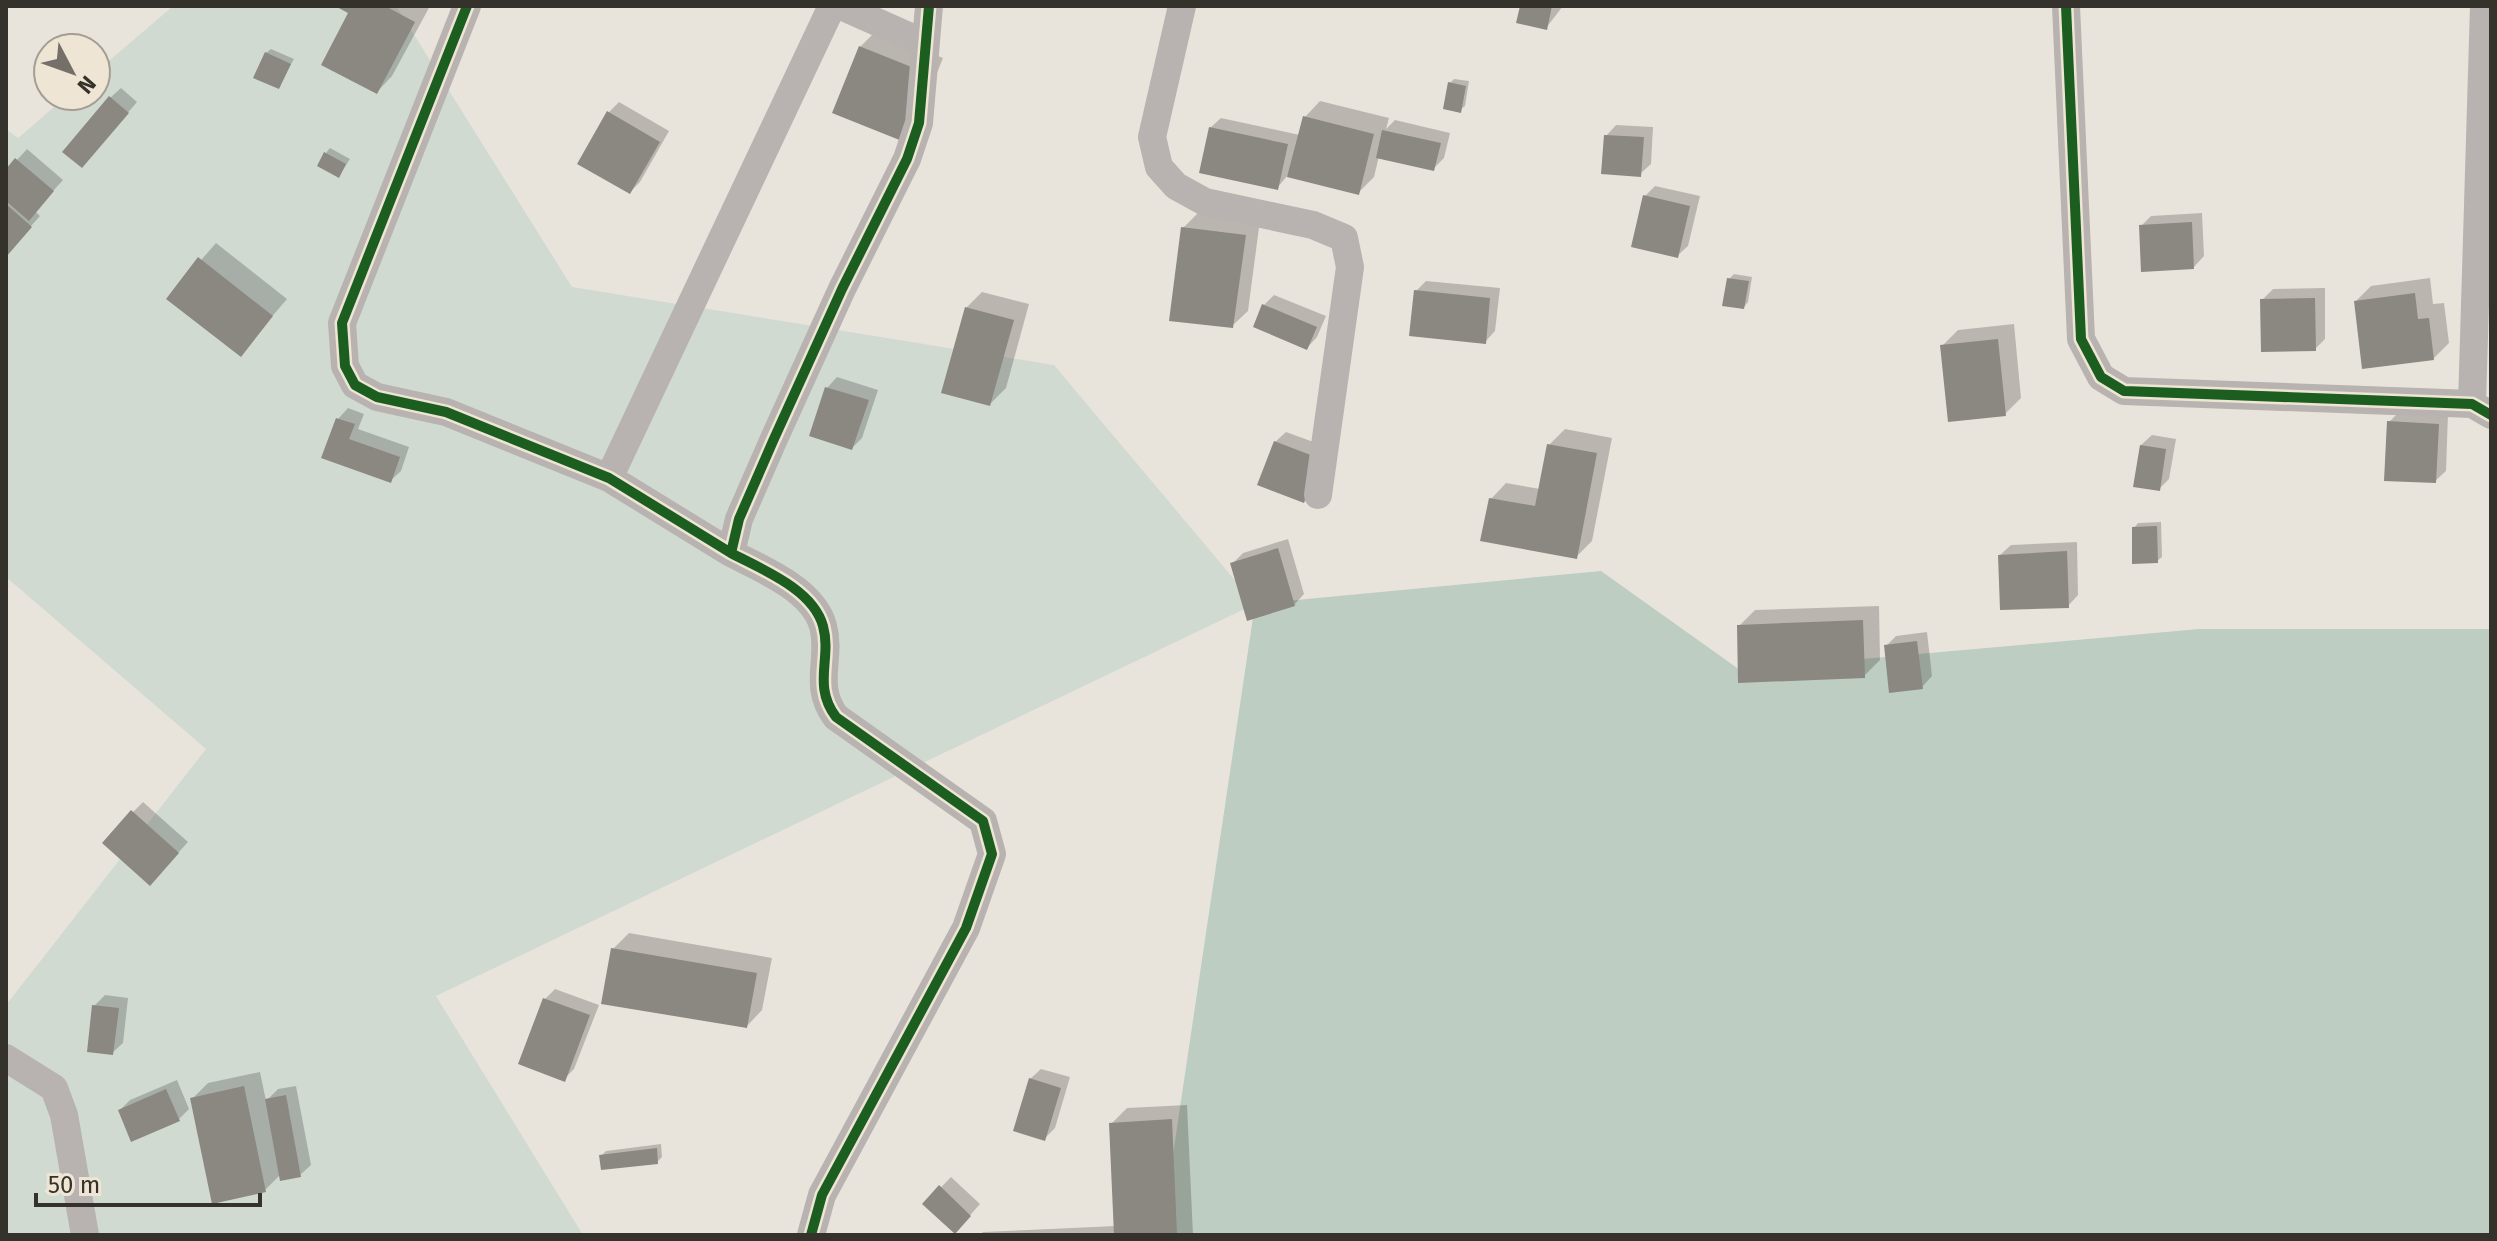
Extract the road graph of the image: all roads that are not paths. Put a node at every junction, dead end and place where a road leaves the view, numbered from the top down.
1 (467, 6) edge
2 (832, 6) edge
3 (841, 6) edge
4 (929, 6) edge
5 (1182, 6) edge
6 (2066, 6) edge
7 (2484, 6) edge
8 (924, 43) junction
9 (2481, 410) edge
10 (609, 478) junction
11 (1318, 495) dead end
12 (731, 553) junction
13 (6, 1058) edge
14 (85, 1235) edge
15 (811, 1235) edge

1 - 10 street
2 - 10 street
3 - 8 street
4 - 8 street
5 - 11 street
6 - 9 street
7 - 9 street
8 - 12 street
10 - 12 street
12 - 15 street
13 - 14 street

